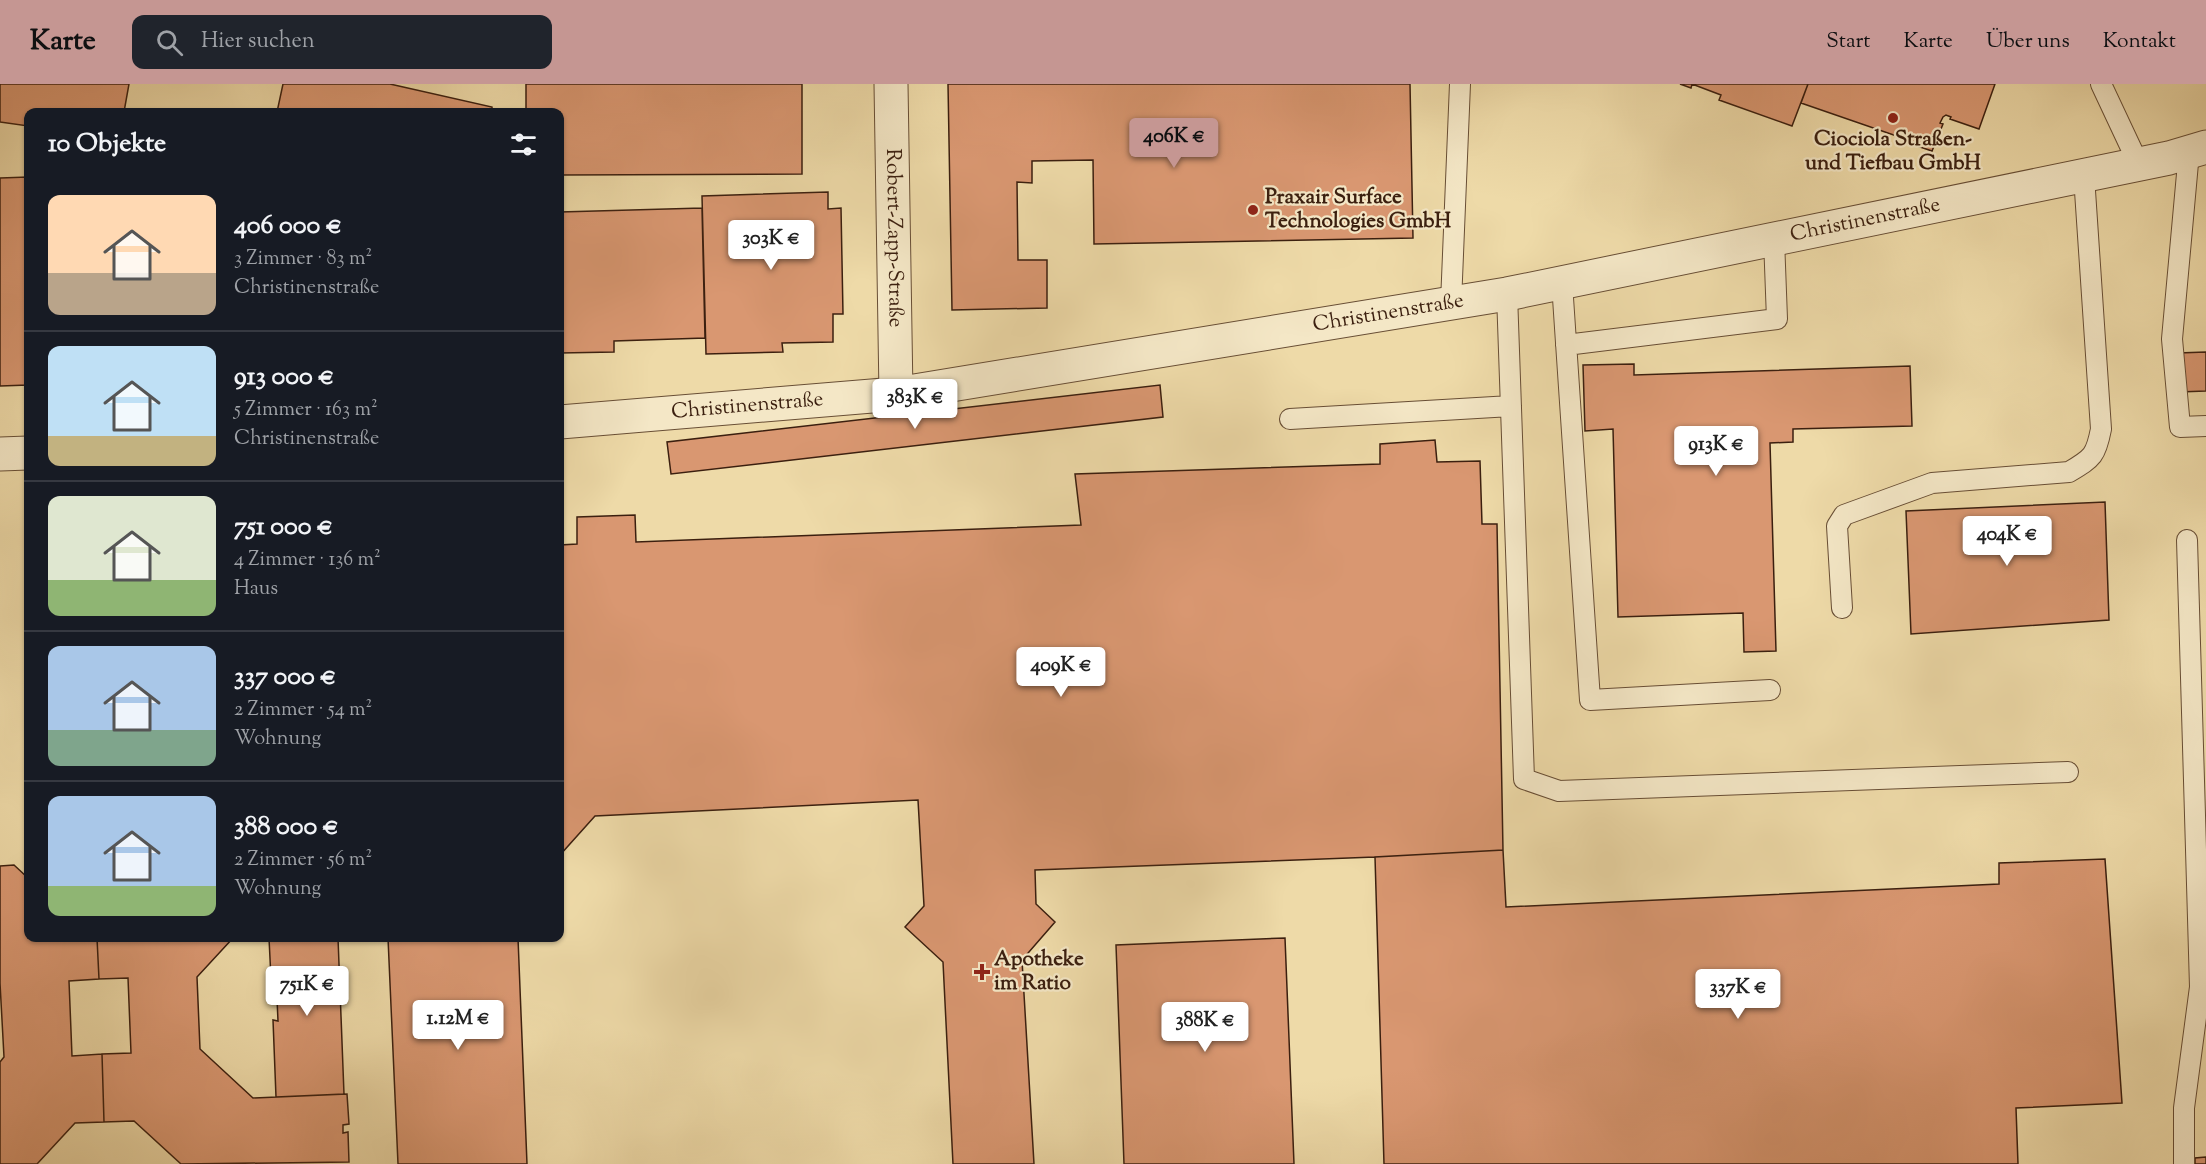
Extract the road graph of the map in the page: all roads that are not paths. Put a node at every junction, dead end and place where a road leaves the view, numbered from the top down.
1 (891, 84) edge
2 (1460, 84) edge
3 (2101, 84) edge
4 (2198, 149) edge
5 (2139, 165) junction
6 (2084, 176) junction
7 (1774, 239) junction
8 (1562, 283) junction
9 (1507, 294) junction
10 (1451, 303) junction
11 (1566, 345) junction
12 (896, 394) junction
13 (1511, 406) junction
14 (1290, 419) dead end
15 (564, 422) edge
16 (2206, 426) edge
17 (24, 453) edge
18 (0, 454) edge
19 (2187, 540) dead end
20 (1842, 608) dead end
21 (1770, 690) dead end
22 (2068, 772) dead end
23 (2184, 1164) edge

1 - 12 street, Robert-Zapp-Straße
2 - 10 lane
3 - 5 lane
4 - 5 street, Christinenstraße
4 - 16 lane
5 - 6 street, Christinenstraße
6 - 7 street, Christinenstraße
6 - 20 lane
7 - 8 street, Christinenstraße
7 - 11 lane
8 - 9 street, Christinenstraße
8 - 11 lane
9 - 10 street, Christinenstraße
9 - 13 lane
10 - 12 street, Christinenstraße
11 - 21 lane
12 - 15 street, Christinenstraße
13 - 14 lane
13 - 22 lane
17 - 18 street
19 - 23 lane

